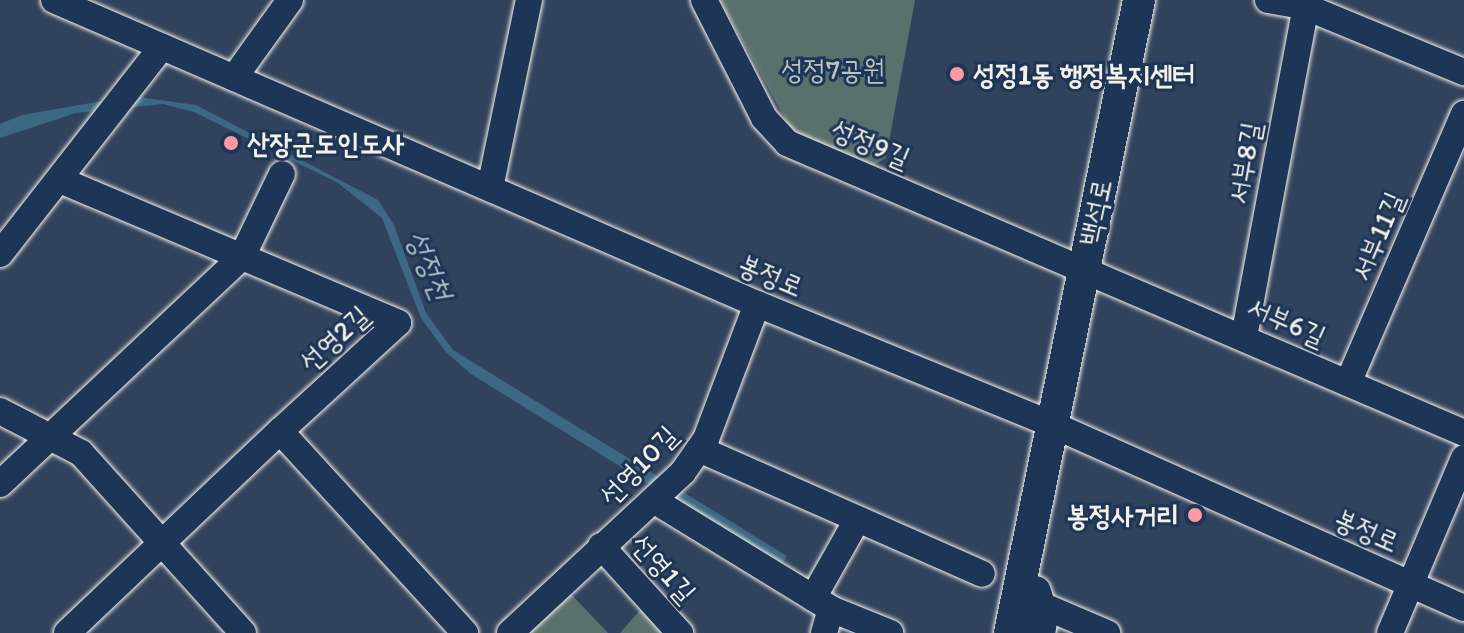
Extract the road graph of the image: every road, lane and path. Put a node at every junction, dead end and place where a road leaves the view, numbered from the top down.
1 (54, 0) edge
2 (290, 0) edge
3 (529, 0) edge
4 (704, 0) edge
5 (1139, 0) edge
6 (1268, 0) edge
7 (1306, 4) edge
8 (162, 47) junction
9 (1464, 72) edge
10 (234, 78) junction
11 (1464, 114) edge
12 (282, 174) dead end
13 (60, 180) junction
14 (490, 188) junction
15 (0, 254) edge
16 (242, 257) junction
17 (1083, 267) junction
18 (757, 304) junction
19 (1244, 337) junction
20 (1348, 383) junction
21 (0, 411) edge
22 (1053, 425) junction
23 (280, 431) junction
24 (1464, 433) edge
25 (52, 435) junction
26 (699, 449) junction
27 (1464, 458) edge
28 (0, 484) edge
29 (655, 501) junction
30 (857, 520) junction
31 (162, 544) junction
32 (601, 546) junction
33 (982, 574) dead end
34 (1411, 584) junction
35 (1464, 608) edge
36 (1032, 610) edge
37 (822, 613) edge
38 (67, 633) edge
39 (243, 633) edge
40 (465, 633) edge
41 (510, 633) edge
42 (680, 633) edge
43 (890, 633) edge
44 (993, 633) edge
45 (1010, 633) edge
46 (1107, 633) edge
47 (1390, 633) edge

1 - 8 street, 봉정로
2 - 10 street
3 - 14 street
4 - 17 street, 성정9길
5 - 17 main road, 백석로
6 - 7 street
7 - 9 street
7 - 19 street, 서부8길
8 - 10 street, 봉정로
8 - 13 street
10 - 14 street, 봉정로
11 - 20 street, 서부11길
12 - 16 street
13 - 15 street
13 - 16 street, 선영2길
14 - 18 street, 봉정로
16 - 23 street, 선영2길
16 - 25 street
17 - 19 street, 서부6길
17 - 22 main road, 백석로
18 - 22 street, 봉정로
18 - 26 street, 선영10길
19 - 20 street, 서부6길
20 - 24 street, 서부6길
21 - 25 street
22 - 34 street, 봉정로
22 - 36 main road, 백석로
23 - 31 street
23 - 40 street
25 - 28 street
25 - 31 street
26 - 29 street, 선영10길
26 - 30 street
27 - 34 street
29 - 32 street, 선영10길
29 - 37 street
30 - 33 street
30 - 37 street
31 - 38 street
31 - 39 street
32 - 41 street, 선영10길
32 - 42 street, 선영1길
34 - 35 street, 봉정로
34 - 47 street
36 - 44 main road
36 - 45 main road, 백석로
36 - 46 street
37 - 43 street

